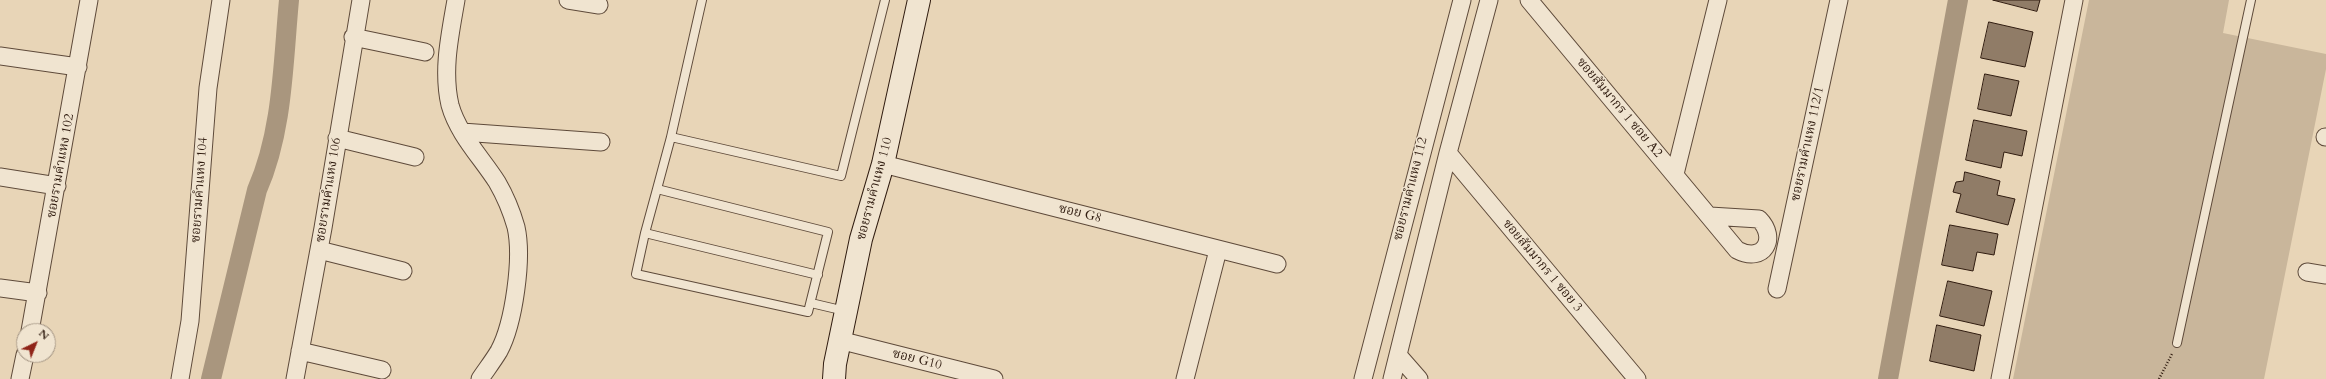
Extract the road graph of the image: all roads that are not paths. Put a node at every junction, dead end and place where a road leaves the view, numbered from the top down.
1 (89, 0) edge
2 (221, 0) edge
3 (360, 0) edge
4 (456, 0) edge
5 (568, 0) edge
6 (702, 0) edge
7 (885, 0) edge
8 (919, 0) edge
9 (1462, 0) edge
10 (1489, 0) edge
11 (1529, 0) edge
12 (1718, 0) edge
13 (1839, 0) edge
14 (2074, 0) edge
15 (2251, 0) edge
16 (599, 5) dead end
17 (353, 37) junction
18 (425, 52) dead end
19 (0, 56) edge
20 (78, 67) junction
21 (1431, 111) junction
22 (1458, 114) junction
23 (462, 132) junction
24 (672, 137) junction
25 (337, 138) junction
26 (601, 142) dead end
27 (1448, 153) junction
28 (415, 157) dead end
29 (883, 164) junction
30 (1675, 174) junction
31 (0, 177) edge
32 (57, 186) junction
33 (657, 189) junction
34 (1710, 216) dead end
35 (644, 233) junction
36 (319, 250) junction
37 (1218, 250) junction
38 (1277, 264) dead end
39 (403, 271) dead end
40 (2307, 272) dead end
41 (818, 274) junction
42 (2326, 275) edge
43 (0, 288) edge
44 (1777, 289) dead end
45 (38, 293) junction
46 (810, 303) junction
47 (846, 311) junction
48 (32, 323) edge
49 (840, 340) junction
50 (2177, 343) road end
51 (300, 351) junction
52 (1398, 355) junction
53 (23, 363) edge
54 (382, 370) dead end
55 (20, 379) edge
56 (180, 379) edge
57 (295, 379) edge
58 (480, 379) edge
59 (834, 379) edge
60 (994, 379) edge
61 (1185, 379) edge
62 (1363, 379) edge
63 (1392, 379) edge
64 (1419, 379) edge
65 (1637, 379) edge
66 (2000, 379) edge

1 - 20 street, ซอยรามคําแหง 102
2 - 56 street, ซอยรามคําแหง 104
3 - 17 street, ซอยรามคําแหง 106
4 - 23 street
5 - 16 street
6 - 24 lane
7 - 24 lane
8 - 29 street, ซอยรามคำแหง 110
9 - 21 street, ซอยรามคำแหง 112
10 - 22 street, ซอยรามคำแหง 112
11 - 30 street, ซอยสัมมากร 1 ซอย A2
12 - 30 street
13 - 44 street, ซอยรามคำแหง 112/1
14 - 66 street
15 - 50 lane
17 - 18 street
17 - 25 street, ซอยรามคําแหง 106
19 - 20 street
20 - 32 street, ซอยรามคําแหง 102
21 - 22 street
21 - 62 street, ซอยรามคำแหง 112
22 - 27 street, ซอยรามคำแหง 112
23 - 26 street
23 - 58 street
24 - 33 lane
25 - 28 street
25 - 36 street, ซอยรามคําแหง 106
27 - 52 street, ซอยรามคำแหง 112
27 - 65 street, ซอยสัมมากร 1 ซอย 3
29 - 37 street, ซอย G8
29 - 47 street, ซอยรามคำแหง 110
30 - 34 street, ซอยสัมมากร 1 ซอย A2
31 - 32 street
32 - 45 street, ซอยรามคําแหง 102
33 - 35 lane
33 - 41 lane
35 - 41 lane
35 - 46 lane
36 - 39 street
36 - 51 street, ซอยรามคําแหง 106
37 - 38 street, ซอย G8
37 - 61 street
40 - 42 street
41 - 46 lane
43 - 45 street
45 - 48 street, ซอยรามคําแหง 102
46 - 47 lane
47 - 49 street, ซอยรามคำแหง 110
49 - 59 street, ซอยรามคำแหง 110
49 - 60 street, ซอย G10
51 - 54 street
51 - 57 street, ซอยรามคําแหง 106
52 - 63 street, ซอยรามคำแหง 112
52 - 64 street
53 - 55 street

